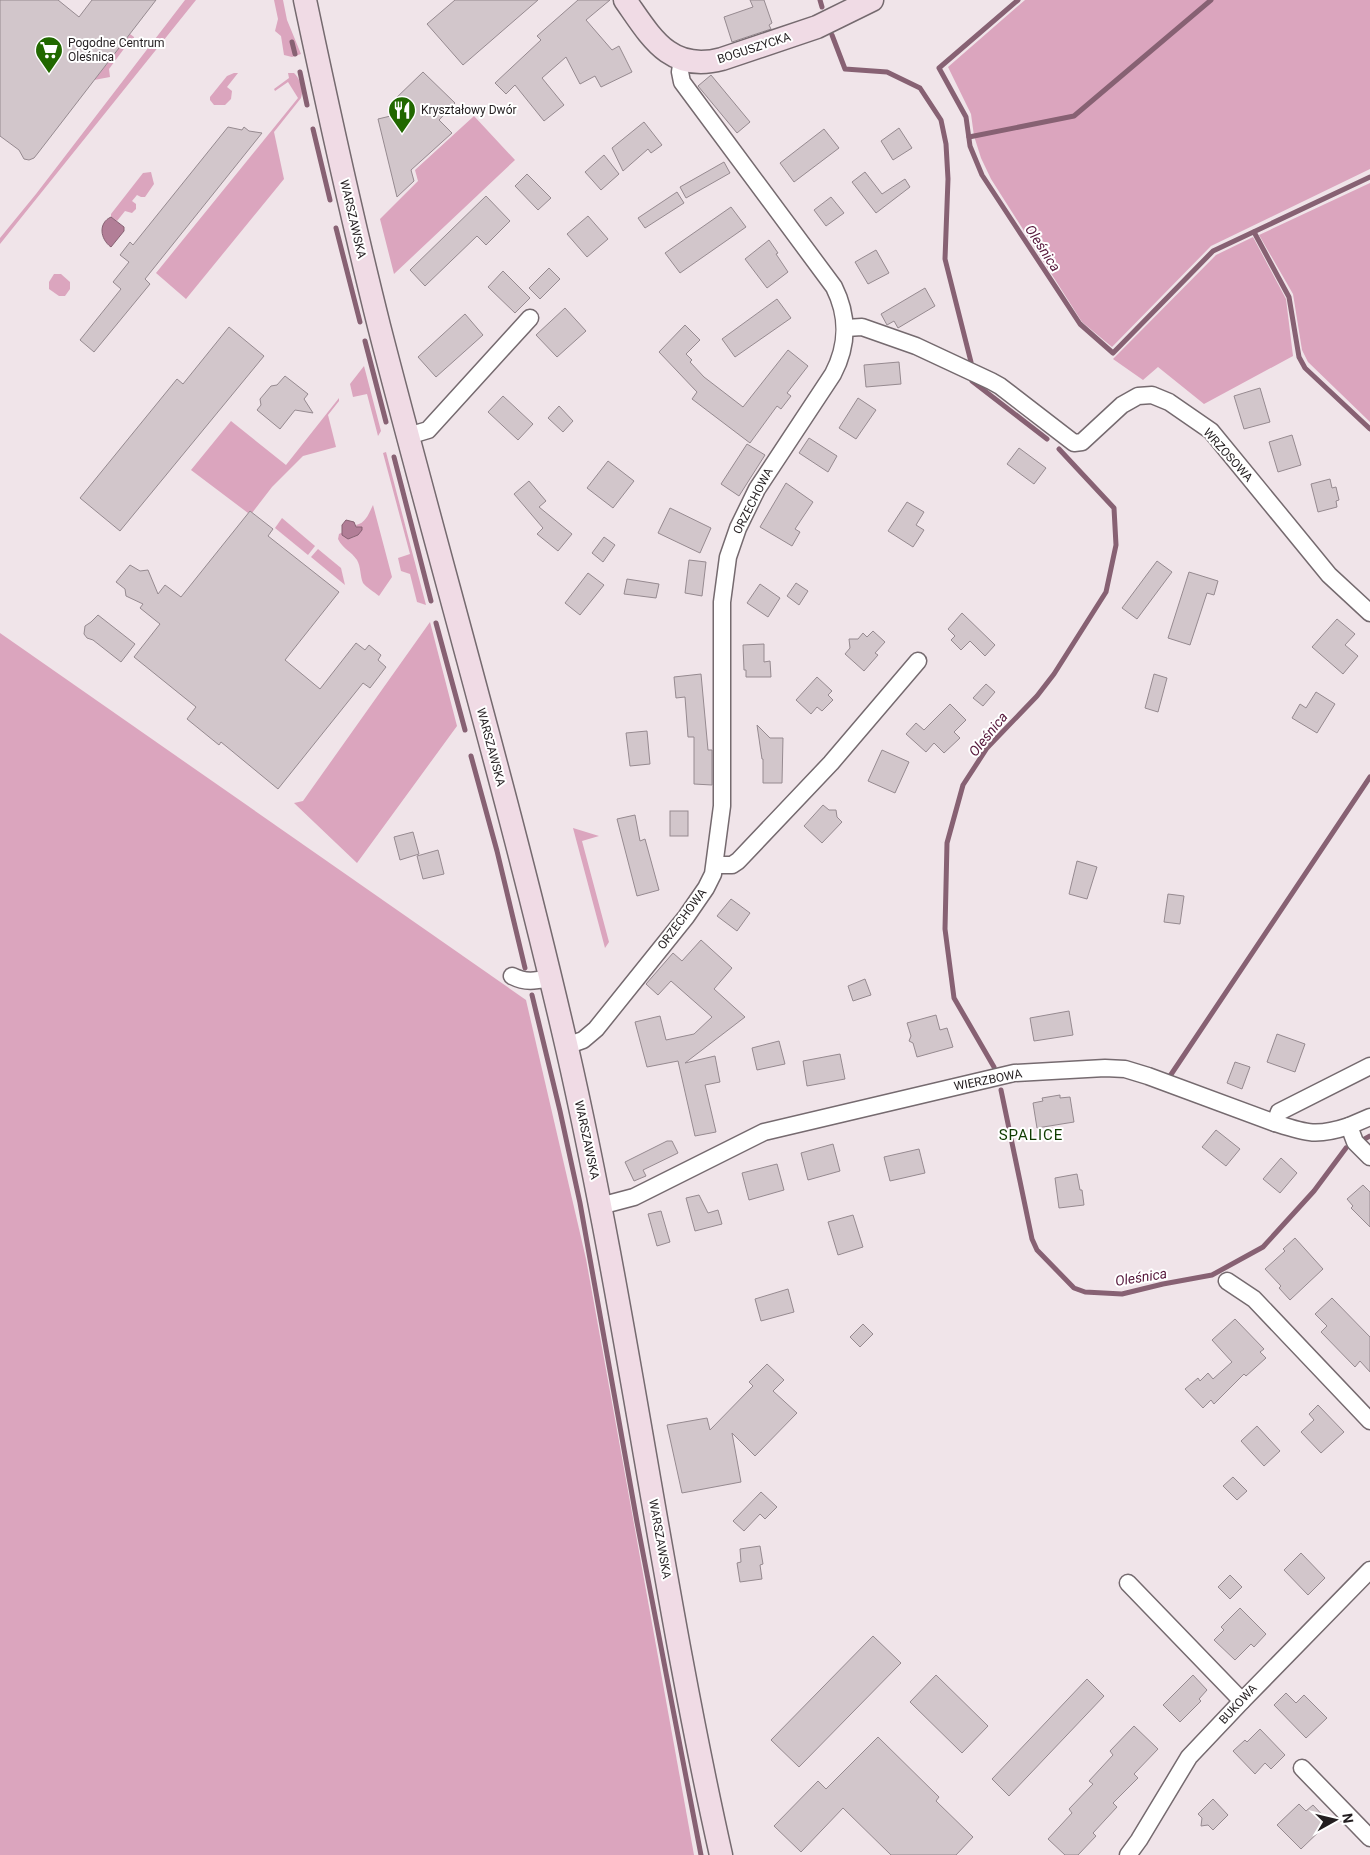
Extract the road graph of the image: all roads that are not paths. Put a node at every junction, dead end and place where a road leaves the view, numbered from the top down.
1 (305, 0) edge
2 (626, 0) edge
3 (872, 0) edge
4 (682, 59) junction
5 (530, 318) dead end
6 (846, 328) junction
7 (408, 436) junction
8 (1370, 613) edge
9 (918, 662) dead end
10 (715, 865) junction
11 (512, 976) dead end
12 (550, 978) junction
13 (566, 1046) junction
14 (1370, 1066) edge
15 (1370, 1117) edge
16 (1275, 1122) junction
17 (1349, 1126) junction
18 (1370, 1158) edge
19 (600, 1206) junction
20 (1227, 1282) dead end
21 (1370, 1422) edge
22 (1370, 1570) edge
23 (1128, 1583) dead end
24 (1242, 1700) junction
25 (1302, 1768) dead end
26 (1370, 1838) edge
27 (720, 1855) edge
28 (1128, 1855) edge

1 - 7 main road, WARSZAWSKA
2 - 4 main road, BOGUSZYCKA
3 - 4 main road, BOGUSZYCKA
4 - 6 street, ORZECHOWA
5 - 7 street
6 - 8 street, WRZOSOWA
6 - 10 street, ORZECHOWA
7 - 12 main road, WARSZAWSKA
9 - 10 street
10 - 13 street, ORZECHOWA
11 - 12 street
12 - 13 main road, WARSZAWSKA
13 - 19 main road, WARSZAWSKA
14 - 16 street
15 - 17 street, WIERZBOWA
16 - 17 street, WIERZBOWA
16 - 19 street, WIERZBOWA
17 - 18 street
19 - 27 main road, WARSZAWSKA
20 - 21 street
22 - 24 street, BUKOWA
23 - 24 street
24 - 28 street, BUKOWA
25 - 26 street

